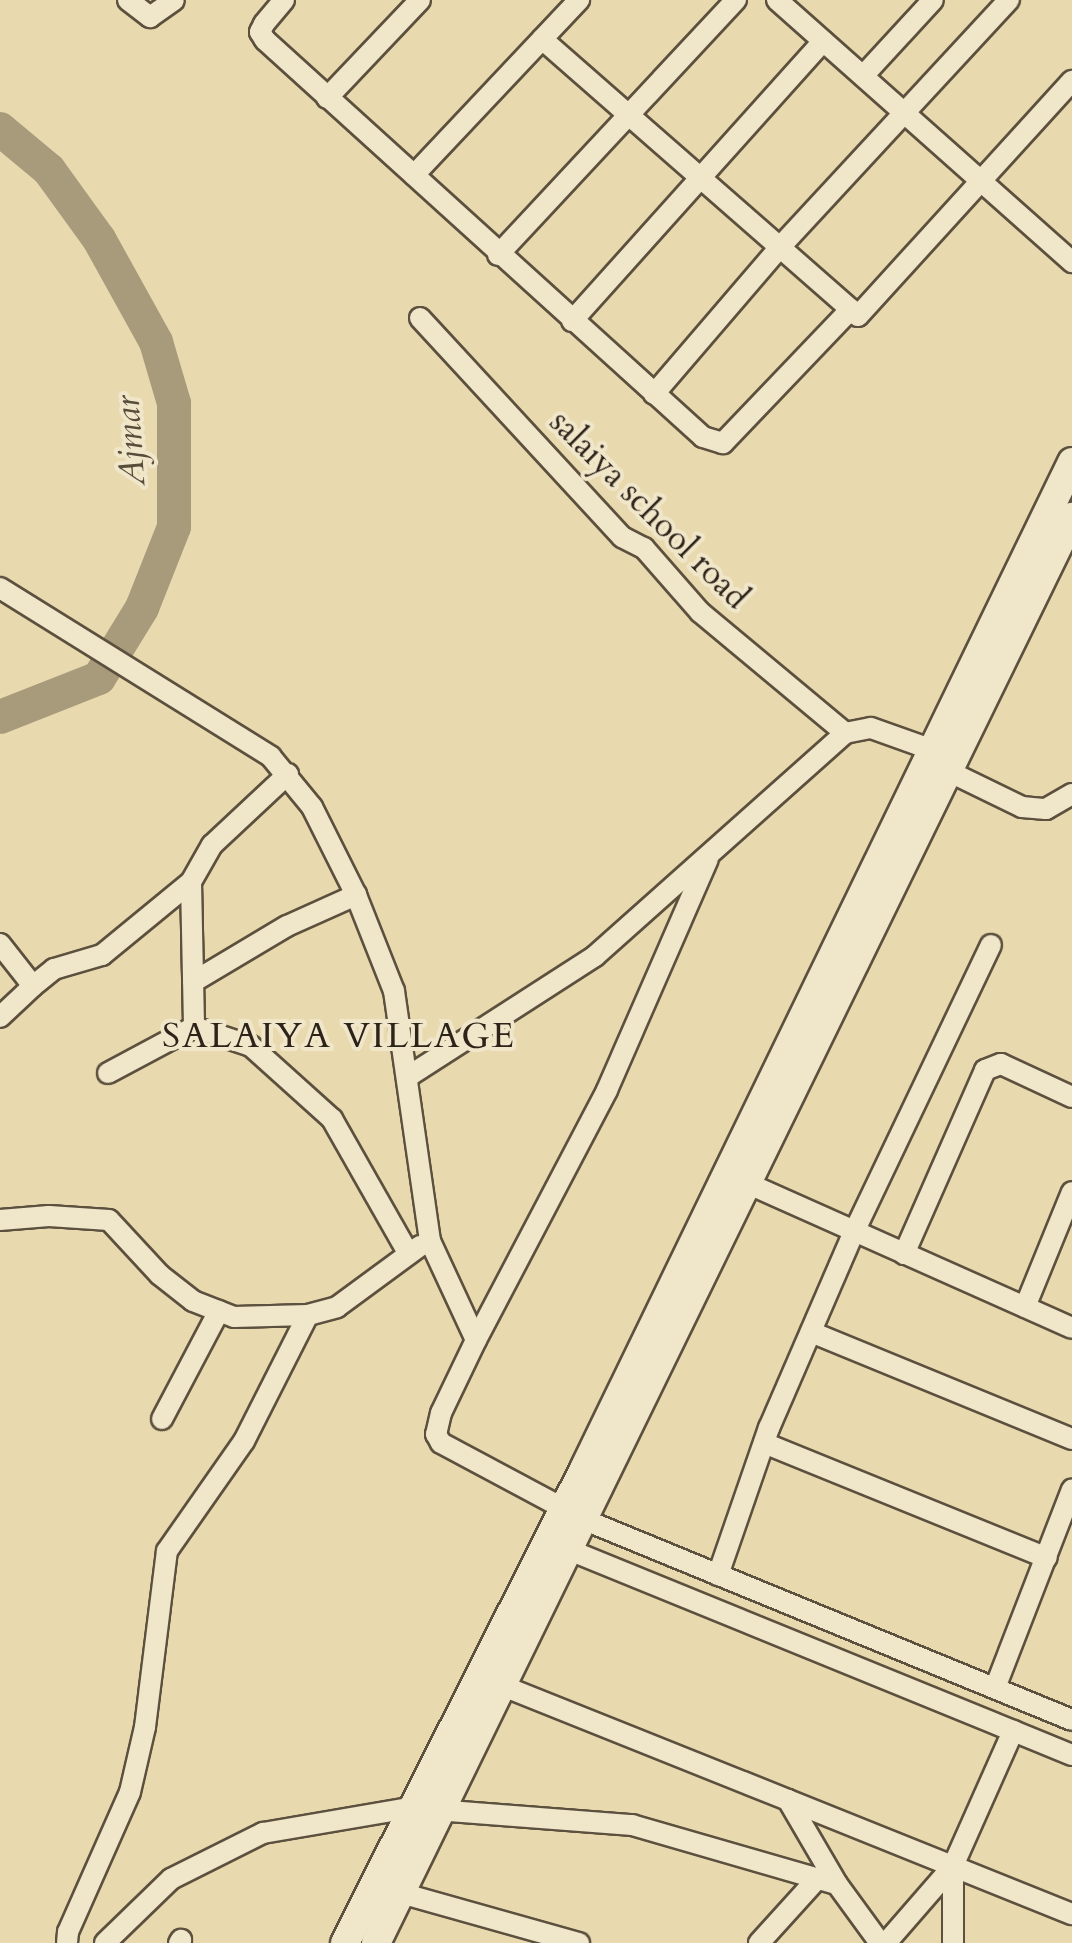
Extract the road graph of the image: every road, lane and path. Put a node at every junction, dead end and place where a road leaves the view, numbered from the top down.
1 (128, 0) edge
2 (174, 0) edge
3 (284, 0) edge
4 (420, 0) edge
5 (579, 0) edge
6 (736, 0) edge
7 (933, 0) edge
8 (1009, 0) edge
9 (786, 3) edge
10 (542, 39) junction
11 (823, 41) junction
12 (863, 76) junction
13 (1072, 81) edge
14 (327, 98) junction
15 (905, 114) junction
16 (629, 118) junction
17 (414, 175) junction
18 (697, 177) junction
19 (983, 180) junction
20 (779, 248) junction
21 (498, 255) junction
22 (1072, 262) edge
23 (851, 309) junction
24 (420, 318) dead end
25 (572, 321) junction
26 (654, 394) junction
27 (1072, 462) edge
28 (1072, 517) edge
29 (0, 588) edge
30 (845, 733) junction
31 (930, 749) junction
32 (950, 772) junction
33 (288, 774) junction
34 (924, 794) junction
35 (1072, 794) edge
36 (711, 852) junction
37 (191, 882) junction
38 (356, 895) junction
39 (0, 944) edge
40 (991, 945) dead end
41 (193, 982) junction
42 (33, 986) junction
43 (0, 1017) edge
44 (194, 1027) junction
45 (108, 1073) dead end
46 (409, 1076) junction
47 (1072, 1097) edge
48 (751, 1185) junction
49 (1072, 1192) edge
50 (0, 1220) edge
51 (854, 1232) junction
52 (430, 1241) junction
53 (408, 1253) junction
54 (904, 1254) junction
55 (1025, 1307) junction
56 (219, 1311) junction
57 (308, 1315) junction
58 (1072, 1328) edge
59 (811, 1332) junction
60 (476, 1340) junction
61 (162, 1419) dead end
62 (1072, 1439) edge
63 (764, 1443) junction
64 (1072, 1489) edge
65 (574, 1515) junction
66 (559, 1545) junction
67 (1047, 1558) junction
68 (718, 1575) junction
69 (503, 1686) junction
70 (995, 1688) junction
71 (1072, 1720) edge
72 (1013, 1731) junction
73 (1072, 1755) edge
74 (788, 1800) junction
75 (410, 1808) junction
76 (441, 1810) junction
77 (953, 1866) junction
78 (827, 1881) junction
79 (401, 1893) junction
80 (1072, 1914) edge
81 (539, 1938) edge
82 (67, 1943) edge
83 (105, 1943) edge
84 (345, 1943) edge
85 (376, 1943) edge
86 (579, 1943) edge
87 (759, 1943) edge
88 (883, 1943) edge
89 (953, 1943) edge

1 - 2 street
3 - 14 street
4 - 14 street
5 - 10 street
6 - 16 street
7 - 12 street
8 - 15 street
9 - 11 street
10 - 16 street
10 - 17 street
11 - 12 street
11 - 18 street
12 - 15 street
13 - 19 street
14 - 17 street
15 - 19 street
15 - 20 street
16 - 18 street
16 - 21 street
17 - 21 street
18 - 20 street
18 - 25 street
19 - 22 street
19 - 23 street
20 - 23 street
20 - 26 street
21 - 25 street
23 - 26 street
24 - 30 street, salaiya school road
25 - 26 street
27 - 31 street
28 - 32 street
29 - 33 street
30 - 31 street
30 - 36 street
31 - 34 street
32 - 34 street
32 - 35 street
33 - 37 street
33 - 38 street
34 - 48 street
34 - 65 street
36 - 46 street
36 - 60 street
37 - 41 street
37 - 42 street
38 - 41 street
38 - 46 street
39 - 42 street
40 - 51 street
41 - 44 street
42 - 43 street
44 - 45 street
44 - 53 street
46 - 52 street
47 - 54 street
48 - 51 street
48 - 65 street
49 - 55 street
50 - 56 street
51 - 54 street
51 - 59 street
52 - 53 street
52 - 60 street
53 - 57 street
54 - 55 street
55 - 58 street
56 - 57 street
56 - 61 street
57 - 82 street
59 - 62 street
59 - 63 street
60 - 65 street
63 - 67 street
63 - 68 street
64 - 67 street
65 - 66 street
65 - 68 street
66 - 69 street
66 - 72 street
66 - 75 street
67 - 70 street
68 - 70 street
69 - 74 street
69 - 76 street
70 - 71 street
72 - 73 street
72 - 77 street
74 - 77 street
74 - 78 street
75 - 76 street
75 - 83 street
75 - 84 street
76 - 78 street
76 - 79 street
77 - 80 street
77 - 88 street
77 - 89 street
78 - 87 street
78 - 88 street
79 - 81 street
79 - 85 street
81 - 86 street

